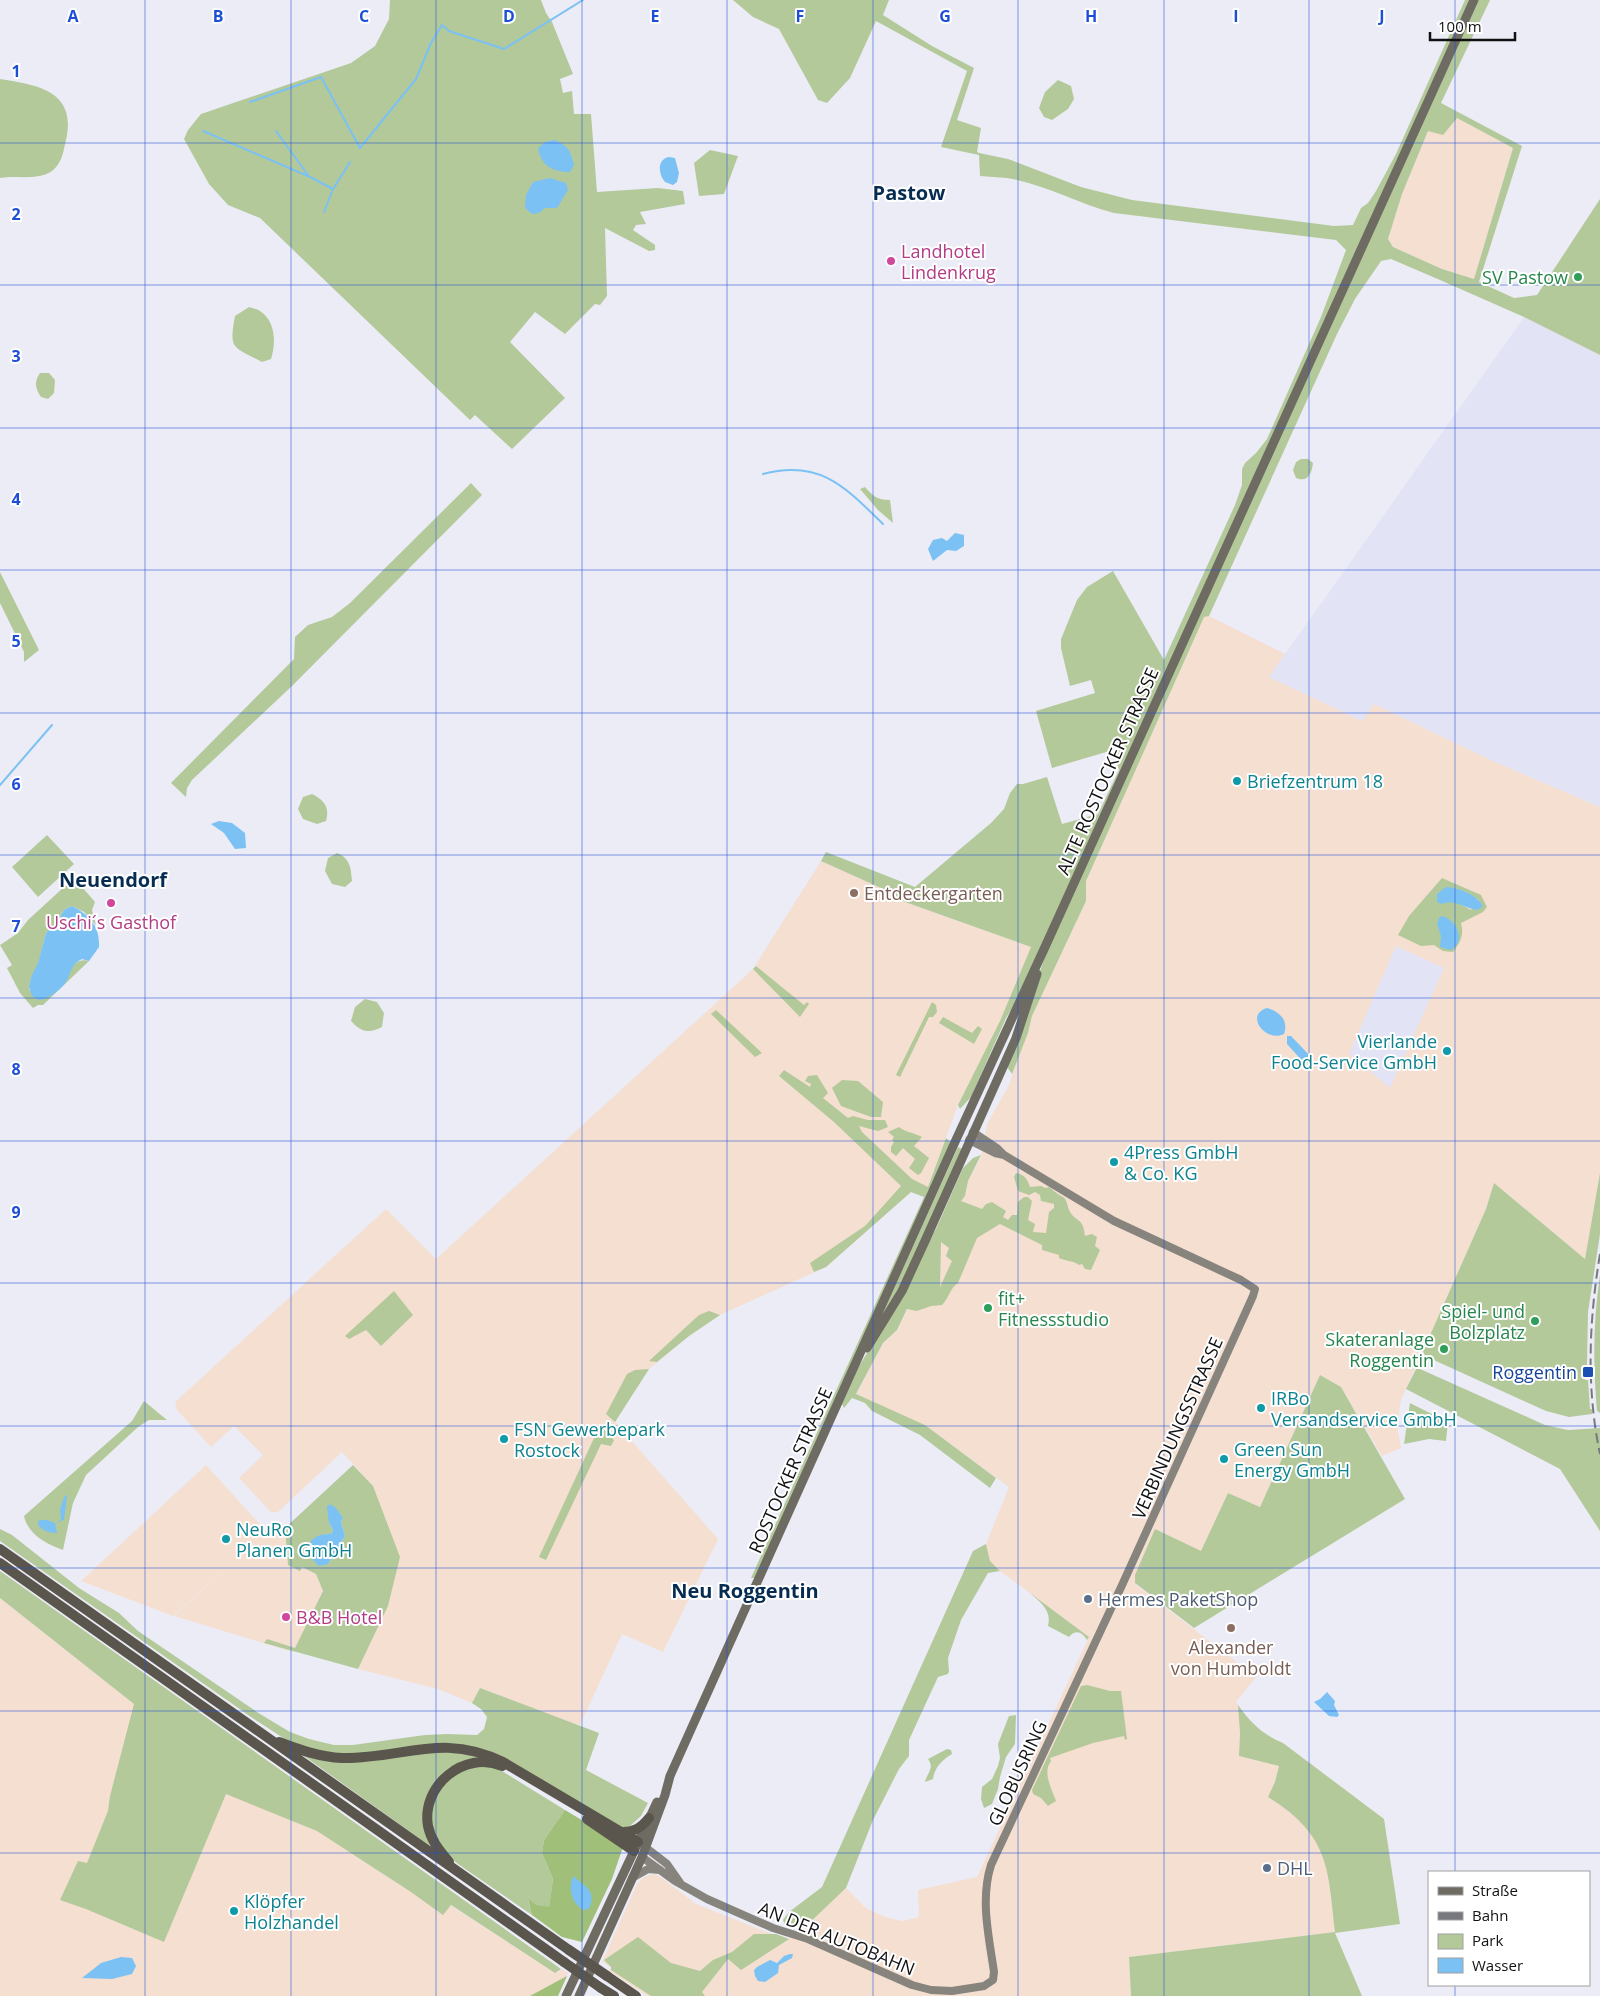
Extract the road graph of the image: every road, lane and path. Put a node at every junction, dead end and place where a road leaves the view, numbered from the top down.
1 (1474, 0) edge
2 (1045, 947) junction
3 (960, 1130) junction
4 (971, 1136) junction
5 (859, 1358) junction
6 (0, 1549) edge
7 (0, 1562) edge
8 (1123, 1583) joint
9 (269, 1739) junction
10 (666, 1787) junction
11 (649, 1818) junction
12 (619, 1831) junction
13 (640, 1849) junction
14 (660, 1870) junction
15 (458, 1873) junction
16 (632, 1878) junction
17 (682, 1884) junction
18 (988, 1985) joint
19 (566, 1996) edge
20 (579, 1996) edge
21 (614, 1996) edge
22 (636, 1996) edge

1 - 2 main road, ALTE ROSTOCKER STRASSE
2 - 3 main road, ALTE ROSTOCKER STRASSE
2 - 4 main road, ALTE ROSTOCKER STRASSE
3 - 4 main road
3 - 5 main road, ROSTOCKER STRASSE
4 - 5 main road, ROSTOCKER STRASSE
4 - 8 street, VERBINDUNGSSTRASSE
5 - 10 main road, ROSTOCKER STRASSE
6 - 9 highway
7 - 21 highway, bridge
8 - 18 street, GLOBUSRING
9 - 12 highway
9 - 15 highway
10 - 11 main road, ROSTOCKER STRASSE
10 - 13 main road, ROSTOCKER STRASSE
11 - 12 highway
11 - 13 main road, ROSTOCKER STRASSE
12 - 13 highway
13 - 14 street, AN DER AUTOBAHN
13 - 15 highway
13 - 16 main road
13 - 17 street, AN DER AUTOBAHN
13 - 19 main road
14 - 16 street
14 - 17 street, AN DER AUTOBAHN
15 - 22 highway, bridge
16 - 20 main road
17 - 18 street, AN DER AUTOBAHN

